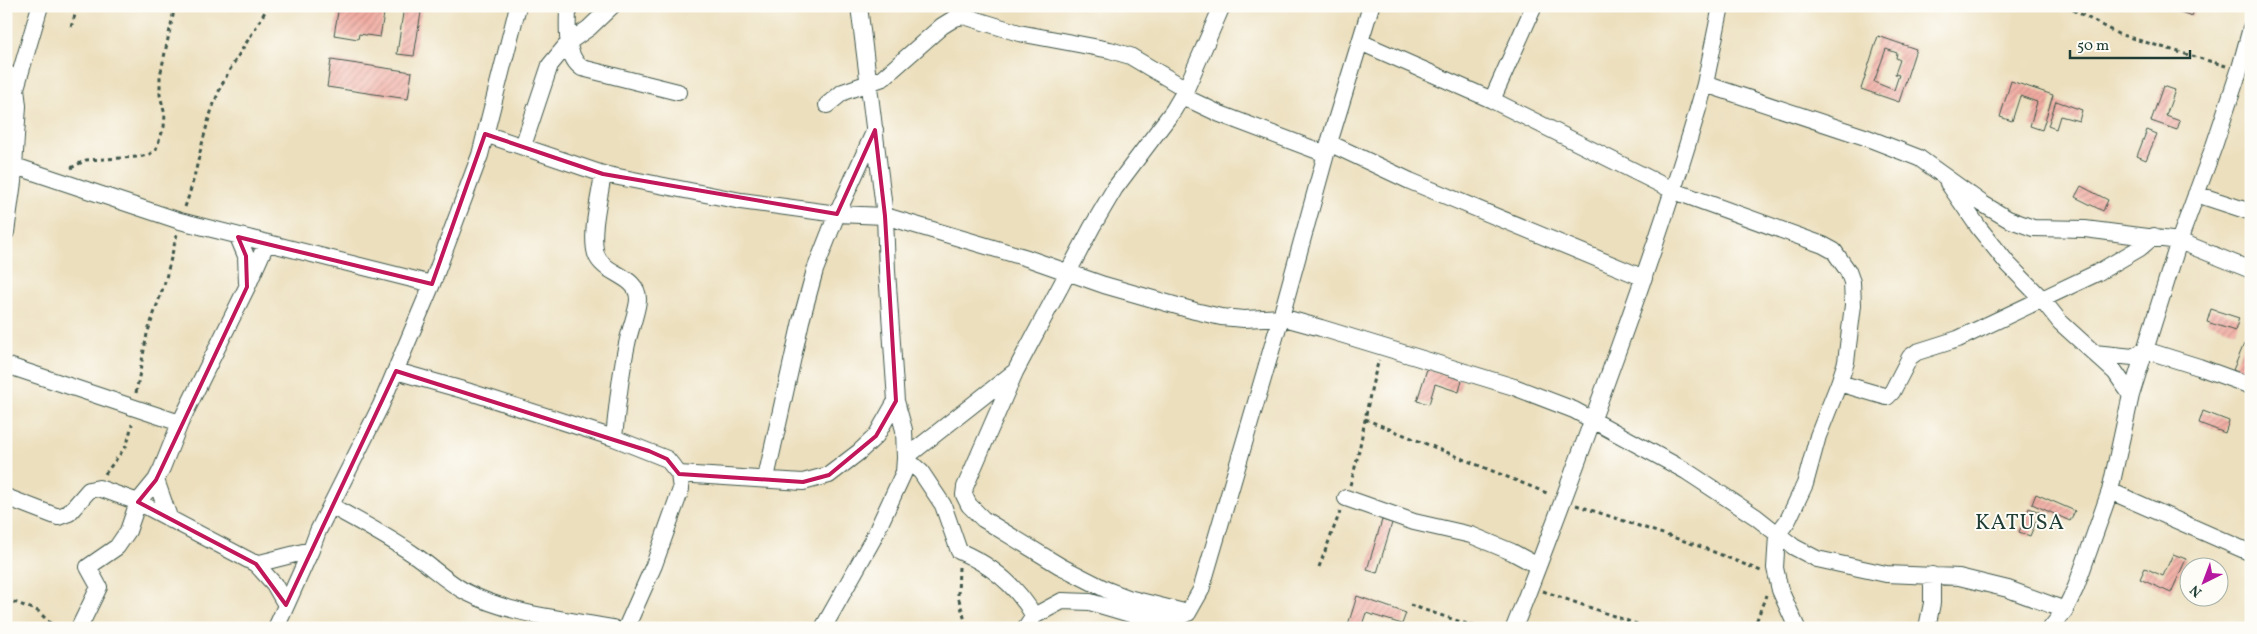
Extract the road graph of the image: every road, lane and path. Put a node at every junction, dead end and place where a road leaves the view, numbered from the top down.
1 (40, 6) edge
2 (78, 6) edge
3 (174, 6) edge
4 (268, 6) edge
5 (518, 6) edge
6 (568, 6) edge
7 (612, 6) edge
8 (859, 6) edge
9 (1222, 6) edge
10 (1371, 6) edge
11 (1534, 6) edge
12 (1721, 6) edge
13 (2066, 6) edge
14 (71, 27) dead end
15 (2251, 28) edge
16 (569, 42) junction
17 (1360, 42) junction
18 (2245, 69) edge
19 (6, 72) edge
20 (869, 82) junction
21 (1705, 84) junction
22 (16, 88) junction
23 (678, 92) dead end
24 (1184, 92) junction
25 (1492, 100) junction
26 (827, 105) dead end
27 (875, 130) junction
28 (485, 134) junction
29 (523, 146) junction
30 (1327, 148) junction
31 (10, 164) edge
32 (1940, 171) junction
33 (603, 174) junction
34 (53, 180) junction
35 (1674, 191) junction
36 (2196, 194) junction
37 (2251, 212) edge
38 (837, 214) junction
39 (885, 216) junction
40 (180, 221) junction
41 (6, 232) edge
42 (2154, 236) junction
43 (238, 237) junction
44 (2179, 241) junction
45 (266, 244) junction
46 (2251, 270) edge
47 (1068, 273) junction
48 (1644, 278) junction
49 (432, 284) junction
50 (247, 287) junction
51 (2041, 298) junction
52 (1281, 317) junction
53 (1383, 348) junction
54 (2144, 350) junction
55 (2094, 353) junction
56 (6, 364) edge
57 (396, 372) junction
58 (1015, 372) junction
59 (1839, 383) junction
60 (2251, 386) edge
61 (2131, 395) junction
62 (896, 401) junction
63 (134, 407) junction
64 (1365, 419) junction
65 (1593, 420) junction
66 (180, 423) junction
67 (614, 438) junction
68 (905, 458) junction
69 (678, 474) junction
70 (766, 478) junction
71 (156, 480) junction
72 (99, 488) junction
73 (2110, 490) junction
74 (6, 497) edge
75 (1346, 498) junction
76 (1564, 500) junction
77 (138, 502) junction
78 (331, 506) junction
79 (170, 520) junction
80 (1777, 535) junction
81 (311, 550) junction
82 (959, 551) junction
83 (2251, 553) edge
84 (256, 564) junction
85 (1538, 566) junction
86 (1319, 567) dead end
87 (1764, 573) dead end
88 (1932, 575) junction
89 (1530, 587) junction
90 (6, 599) edge
91 (286, 605) junction
92 (1410, 605) dead end
93 (2065, 610) junction
94 (1188, 612) junction
95 (1030, 622) edge
96 (1173, 625) edge
97 (55, 628) edge
98 (79, 628) edge
99 (276, 628) edge
100 (613, 628) edge
101 (626, 628) edge
102 (823, 628) edge
103 (967, 628) edge
104 (1478, 628) edge
105 (1514, 628) edge
106 (1648, 628) edge
107 (1796, 628) edge
108 (1927, 628) edge
109 (2051, 628) edge

1 - 22 street
2 - 14 path
3 - 34 path
4 - 40 path
5 - 28 street
6 - 16 street
7 - 16 street
8 - 20 street
9 - 24 street
10 - 17 street
11 - 25 street
12 - 21 street
13 - 18 path
15 - 18 street
16 - 23 street
16 - 29 street
17 - 25 street
17 - 30 street
18 - 36 street
19 - 22 street
20 - 24 street
20 - 26 street
20 - 27 street
21 - 32 street
21 - 35 street
22 - 31 street
24 - 30 street
24 - 47 street
25 - 35 street
27 - 38 street
27 - 39 street
28 - 29 street
28 - 49 street
29 - 33 street
30 - 48 street
30 - 52 street
31 - 34 street
31 - 41 street
32 - 42 street
32 - 51 street
33 - 38 street
33 - 67 street
34 - 40 street
35 - 48 street
35 - 59 street
36 - 37 street
36 - 44 street
38 - 39 street
38 - 70 street
39 - 47 street
39 - 62 street
40 - 43 street
40 - 63 path
42 - 44 street
42 - 51 street
43 - 45 street
43 - 50 street
44 - 46 street
44 - 54 street
45 - 49 street
45 - 50 street
47 - 52 street
47 - 58 street
48 - 65 street
49 - 57 street
50 - 66 street
51 - 55 street
51 - 59 street
52 - 53 street
52 - 94 street
53 - 64 path
53 - 65 street
54 - 55 street
54 - 60 street
54 - 61 street
55 - 61 street
56 - 63 street
57 - 67 street
57 - 78 street
58 - 68 street
58 - 94 street
59 - 80 street
61 - 73 street
62 - 68 street
62 - 70 street
63 - 66 street
63 - 72 path
64 - 75 path
64 - 76 path
65 - 76 street
65 - 80 street
66 - 71 street
67 - 69 street
68 - 82 street
68 - 102 street
69 - 70 street
69 - 101 street
71 - 77 street
71 - 79 street
72 - 74 street
72 - 77 street
73 - 83 street
73 - 93 street
75 - 85 street
75 - 86 path
76 - 85 street
76 - 87 path
77 - 79 street
77 - 98 street
78 - 81 street
78 - 100 street
79 - 84 street
80 - 88 street
80 - 107 street
81 - 84 street
81 - 91 street
82 - 95 street
82 - 103 path
84 - 91 street
85 - 89 street
88 - 93 street
88 - 108 street
89 - 105 street
89 - 106 path
90 - 97 path
91 - 99 street
92 - 104 path
93 - 109 street
94 - 96 street
95 - 96 street

